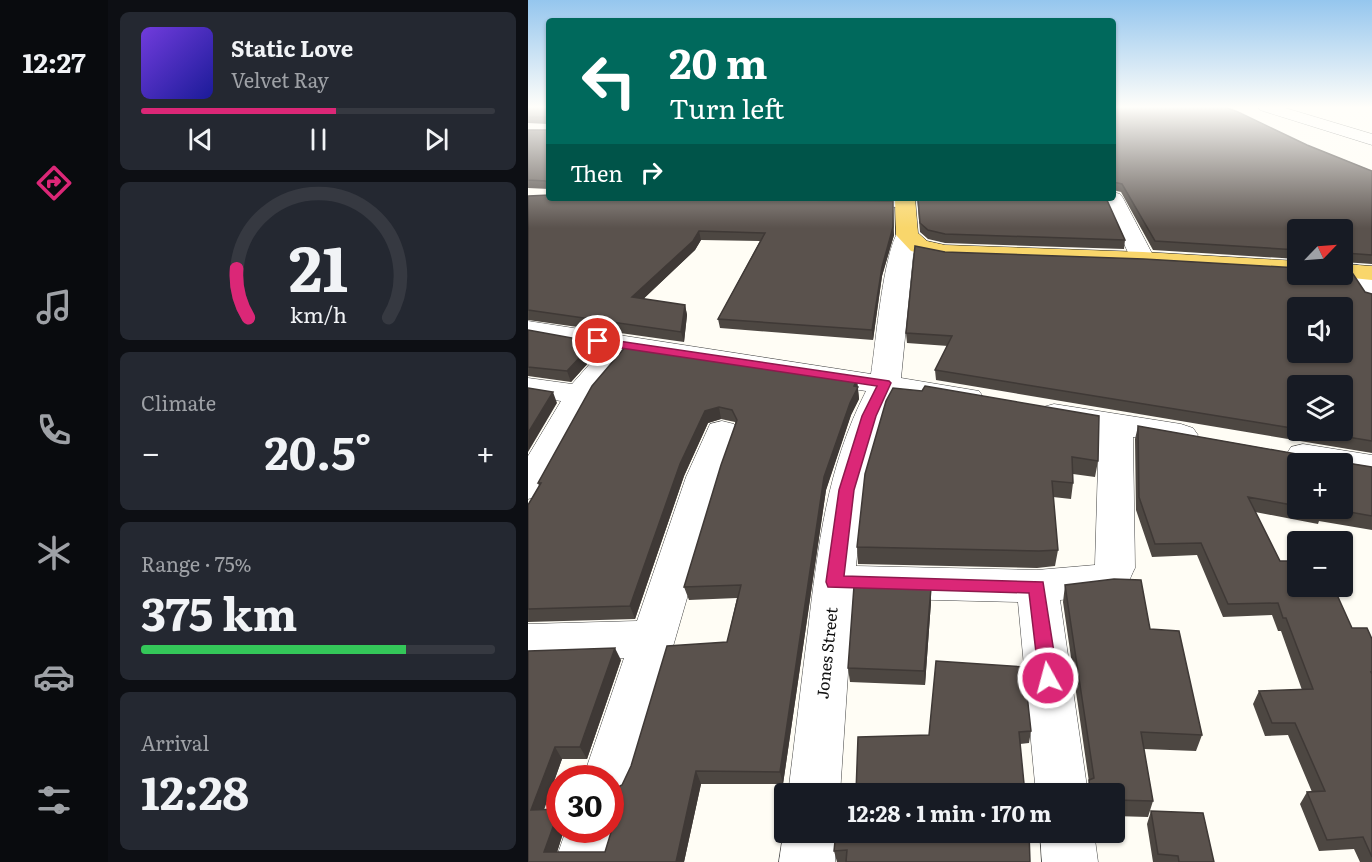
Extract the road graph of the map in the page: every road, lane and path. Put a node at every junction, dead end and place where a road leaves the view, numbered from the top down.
1 (905, 201) edge
2 (1114, 201) edge
3 (907, 235) junction
4 (1143, 259) junction
5 (1287, 267) edge
6 (1357, 272) edge
7 (1372, 295) edge
8 (528, 329) edge
9 (622, 345) junction
10 (885, 383) junction
11 (528, 387) edge
12 (580, 394) junction
13 (1116, 425) junction
14 (722, 431) dead end
15 (1209, 440) edge
16 (1279, 451) edge
17 (1372, 466) edge
18 (528, 487) edge
19 (834, 582) junction
20 (1037, 586) junction
21 (654, 639) junction
22 (528, 643) edge
23 (613, 765) edge
24 (815, 783) edge
25 (1061, 783) edge
26 (589, 843) edge
27 (809, 843) edge
28 (1068, 843) edge
29 (583, 862) edge
30 (807, 862) edge
31 (1070, 862) edge

1 - 3 main road
2 - 4 street
3 - 4 main road
3 - 10 street, Jones Street
4 - 5 main road
6 - 7 street
8 - 9 street
9 - 10 street
9 - 12 street
10 - 13 street
10 - 19 street, Jones Street
11 - 12 street
12 - 18 street
13 - 15 street
13 - 20 street
14 - 21 street
16 - 17 street
19 - 20 street
19 - 24 street, Jones Street
20 - 25 street
21 - 22 street
21 - 23 street
26 - 29 street
27 - 30 street
28 - 31 street

